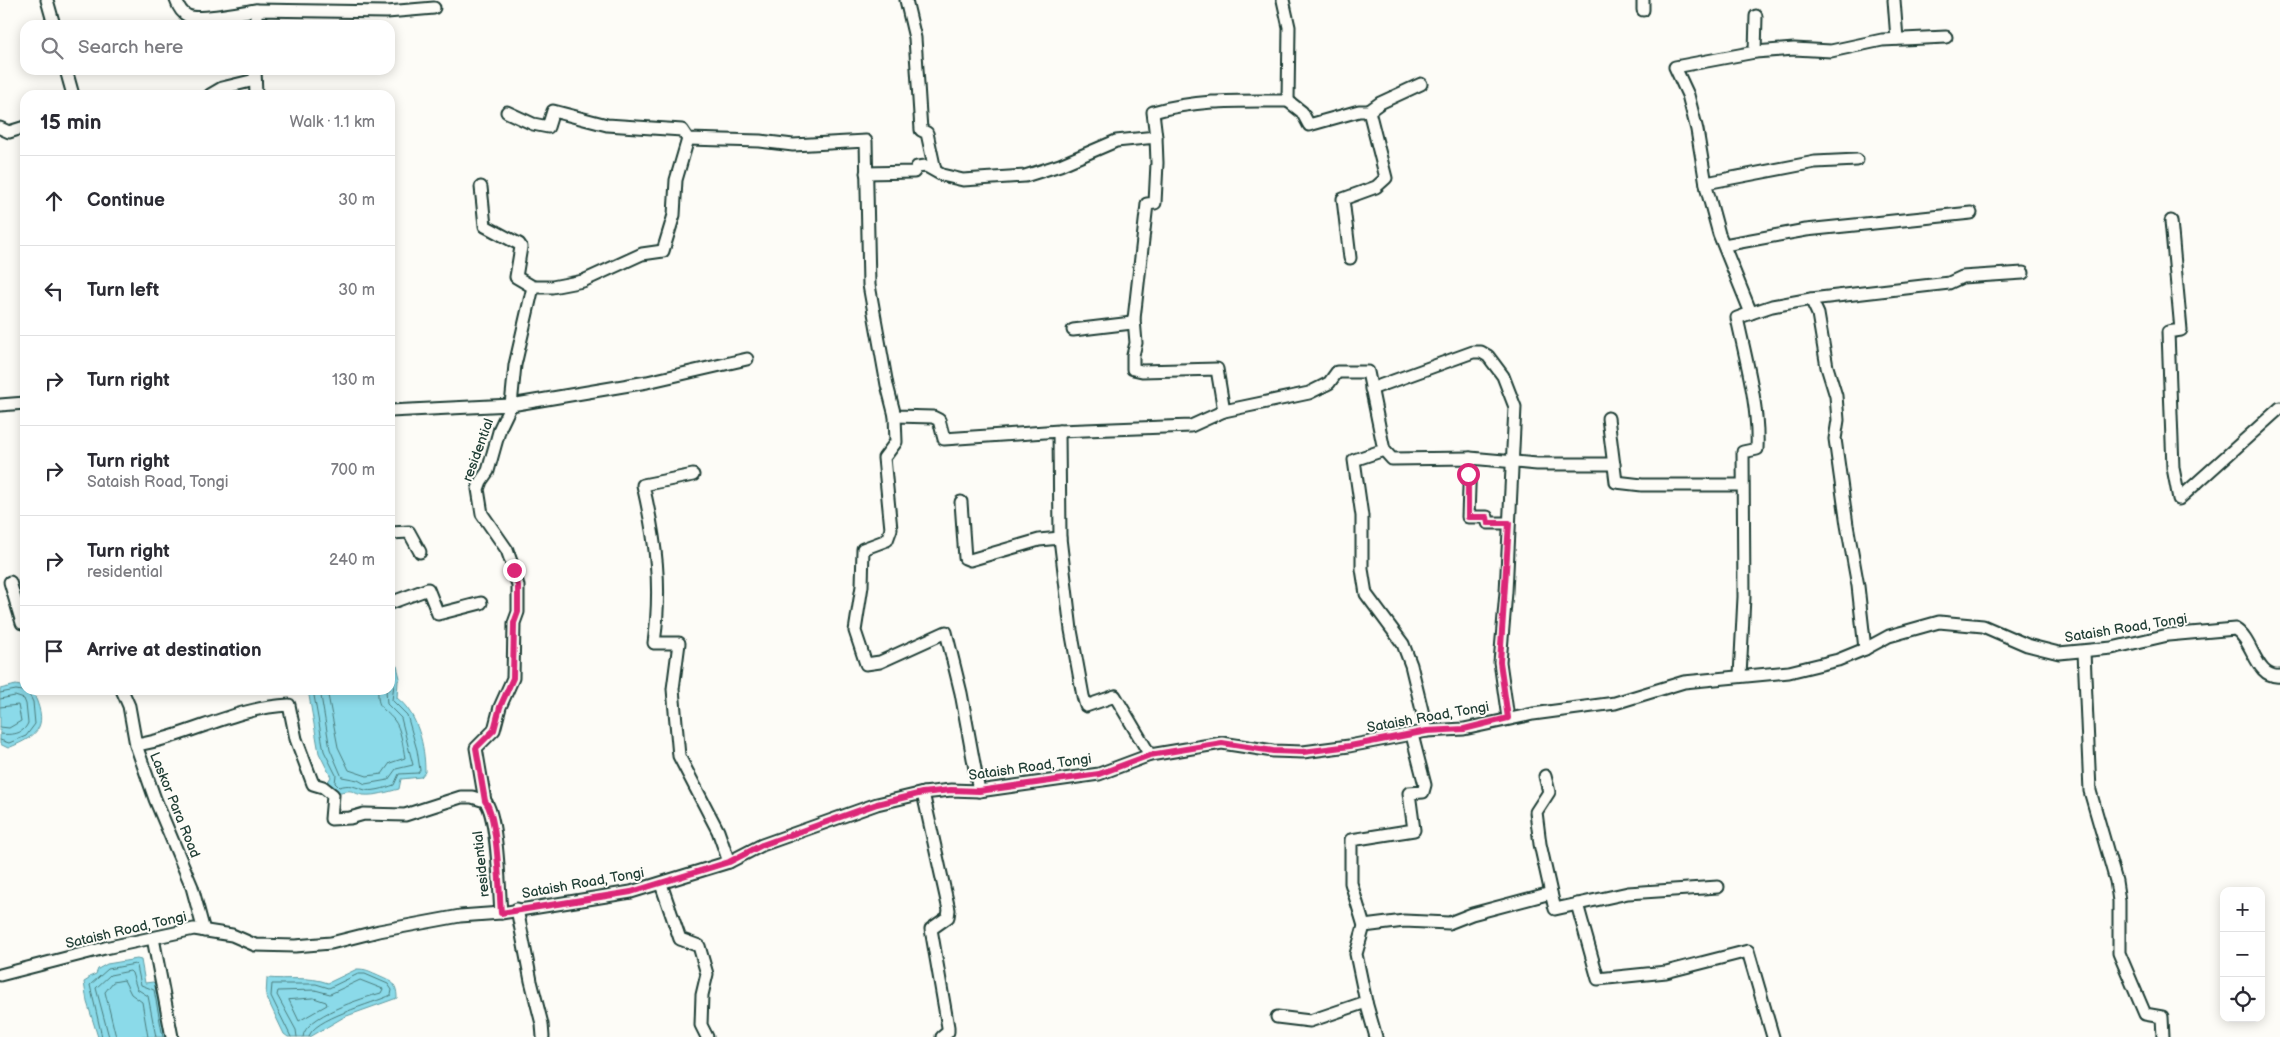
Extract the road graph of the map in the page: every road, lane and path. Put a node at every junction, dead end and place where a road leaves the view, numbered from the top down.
1 (47, 0) edge
2 (176, 0) edge
3 (906, 0) edge
4 (1283, 0) edge
5 (1894, 0) edge
6 (434, 8) dead end
7 (256, 10) junction
8 (1756, 16) dead end
9 (53, 20) edge
10 (256, 20) edge
11 (1946, 37) dead end
12 (1897, 39) junction
13 (1755, 52) junction
14 (67, 75) edge
15 (255, 75) edge
16 (1420, 84) dead end
17 (72, 90) edge
18 (219, 90) edge
19 (256, 90) edge
20 (1288, 101) junction
21 (1369, 111) junction
22 (507, 112) dead end
23 (0, 128) edge
24 (20, 128) edge
25 (1156, 137) junction
26 (688, 139) junction
27 (1857, 160) dead end
28 (934, 170) junction
29 (866, 173) junction
30 (1706, 183) junction
31 (481, 187) dead end
32 (1971, 212) dead end
33 (2171, 221) dead end
34 (1724, 245) junction
35 (1350, 258) dead end
36 (2023, 273) dead end
37 (533, 287) junction
38 (1811, 299) junction
39 (1752, 313) junction
40 (1134, 320) junction
41 (1073, 330) dead end
42 (747, 358) dead end
43 (1371, 389) junction
44 (20, 403) edge
45 (0, 405) edge
46 (511, 405) junction
47 (2280, 408) edge
48 (395, 411) edge
49 (1224, 411) junction
50 (895, 416) junction
51 (1608, 418) dead end
52 (1059, 431) junction
53 (1384, 450) junction
54 (1470, 458) junction
55 (1513, 461) junction
56 (1614, 464) junction
57 (693, 475) dead end
58 (1742, 486) junction
59 (961, 502) dead end
60 (1509, 523) junction
61 (395, 533) edge
62 (1060, 538) junction
63 (420, 552) dead end
64 (10, 582) dead end
65 (395, 601) edge
66 (481, 603) dead end
67 (20, 616) edge
68 (1865, 649) junction
69 (2084, 652) junction
70 (1740, 676) junction
71 (2280, 676) edge
72 (124, 695) edge
73 (1508, 718) junction
74 (1427, 731) junction
75 (1412, 735) junction
76 (136, 744) junction
77 (1150, 755) junction
78 (1545, 776) dead end
79 (979, 791) junction
80 (922, 793) junction
81 (485, 801) junction
82 (729, 862) junction
83 (661, 884) junction
84 (1718, 887) dead end
85 (1551, 893) junction
86 (1578, 904) junction
87 (518, 909) junction
88 (501, 913) junction
89 (1364, 926) junction
90 (204, 931) junction
91 (153, 938) junction
92 (0, 975) edge
93 (1366, 1002) junction
94 (1277, 1018) dead end
95 (172, 1037) edge
96 (543, 1037) edge
97 (707, 1037) edge
98 (942, 1037) edge
99 (1376, 1037) edge
100 (1773, 1037) edge
101 (2164, 1037) edge

1 - 9 street
2 - 7 street
3 - 28 street
4 - 20 street
5 - 12 street
6 - 7 street
7 - 10 street
8 - 13 street
11 - 12 street
12 - 13 street
13 - 30 street
14 - 17 street
15 - 18 street
15 - 19 street
16 - 21 street
20 - 21 street
20 - 25 street
21 - 35 street
22 - 26 street
23 - 24 street
25 - 28 street
25 - 40 street
26 - 29 street
26 - 37 street
27 - 30 street
28 - 29 street
29 - 50 street
30 - 34 street
31 - 37 street
32 - 34 street
33 - 47 street
34 - 39 street
36 - 38 street
37 - 46 street, residential
38 - 39 street
38 - 68 street
39 - 58 street
40 - 41 street
40 - 49 street
42 - 46 street
43 - 49 street
43 - 53 street
43 - 55 street
44 - 45 street
46 - 48 street
46 - 81 street, residential
49 - 52 street
50 - 52 street
50 - 79 street
51 - 56 street
52 - 62 street
53 - 54 street
53 - 74 street
54 - 55 street
54 - 60 street
55 - 56 street
55 - 60 street
56 - 58 street
57 - 82 street
58 - 70 street
59 - 62 street
60 - 73 street
61 - 63 street
62 - 77 street
64 - 67 street
65 - 66 street
68 - 69 street, Sataish Road, Tongi
68 - 70 street, Sataish Road, Tongi
69 - 71 street, Sataish Road, Tongi
69 - 101 street
70 - 73 street, Sataish Road, Tongi
72 - 76 street, Laskor Para Road
73 - 74 street, Sataish Road, Tongi
74 - 75 street, Sataish Road, Tongi
75 - 77 street, Sataish Road, Tongi
75 - 89 street
76 - 81 street
76 - 90 street, Laskor Para Road
77 - 79 street, Sataish Road, Tongi
78 - 85 street
79 - 80 street, Sataish Road, Tongi
80 - 82 street, Sataish Road, Tongi
80 - 98 street
81 - 88 street, residential
82 - 83 street, Sataish Road, Tongi
83 - 87 street, Sataish Road, Tongi
83 - 97 street
84 - 86 street
85 - 86 street
85 - 89 street
86 - 100 street
87 - 88 street, Sataish Road, Tongi
87 - 96 street
88 - 90 street, Sataish Road, Tongi
89 - 93 street
90 - 91 street, Sataish Road, Tongi
91 - 92 street, Sataish Road, Tongi
91 - 95 street
93 - 94 street
93 - 99 street

